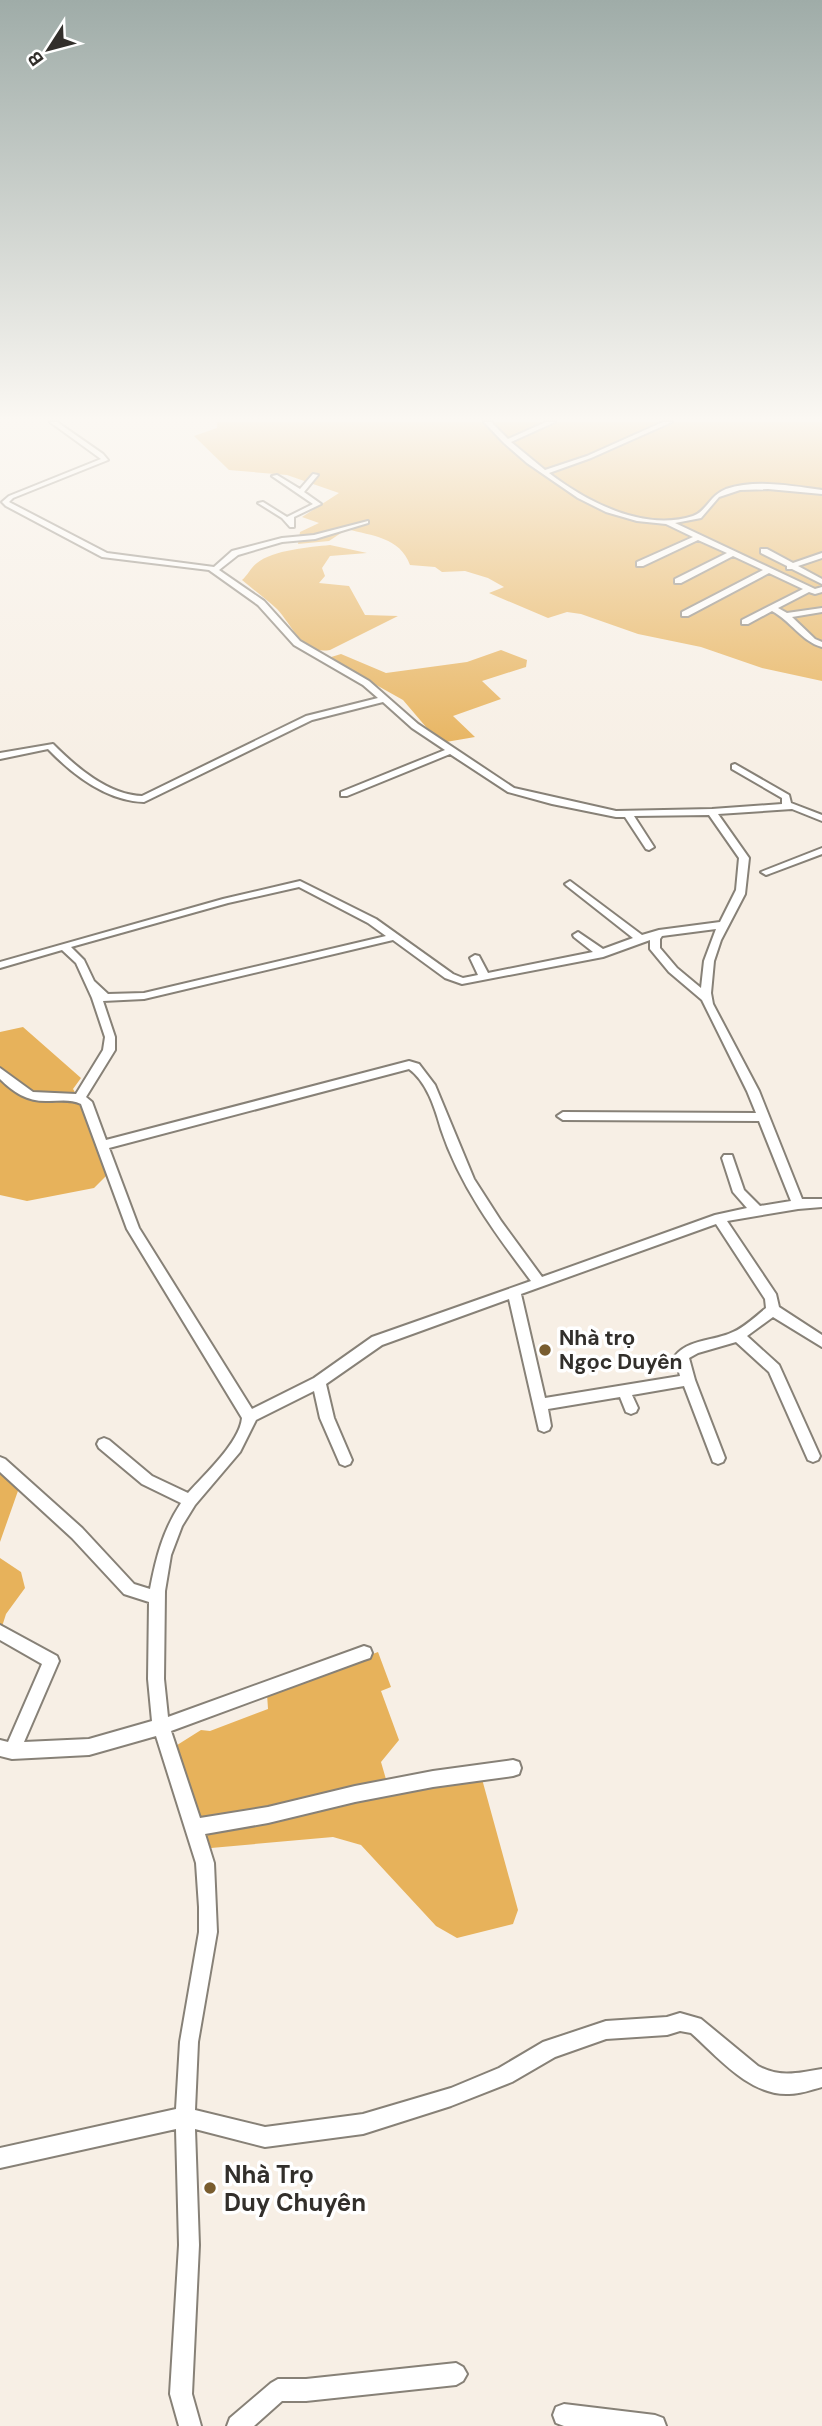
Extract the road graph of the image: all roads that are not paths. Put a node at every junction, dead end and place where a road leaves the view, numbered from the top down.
1 (66, 535) edge
2 (288, 535) edge
3 (321, 535) edge
4 (694, 535) edge
5 (698, 537) junction
6 (282, 540) junction
7 (764, 551) dead end
8 (733, 553) junction
9 (822, 555) edge
10 (640, 564) dead end
11 (790, 567) junction
12 (215, 570) junction
13 (769, 570) junction
14 (678, 580) dead end
15 (822, 582) edge
16 (809, 589) junction
17 (822, 589) edge
18 (772, 608) junction
19 (822, 610) edge
20 (685, 614) dead end
21 (786, 615) junction
22 (745, 622) dead end
23 (822, 645) edge
24 (384, 699) junction
25 (449, 751) junction
26 (0, 756) edge
27 (735, 767) dead end
28 (344, 794) dead end
29 (787, 806) junction
30 (712, 812) junction
31 (628, 814) junction
32 (822, 818) edge
33 (649, 847) dead end
34 (822, 851) edge
35 (766, 872) dead end
36 (569, 884) dead end
37 (723, 925) junction
38 (659, 933) junction
39 (578, 935) dead end
40 (394, 937) junction
41 (640, 940) junction
42 (64, 946) junction
43 (603, 954) junction
44 (475, 958) dead end
45 (0, 965) edge
46 (485, 978) junction
47 (87, 980) junction
48 (706, 998) junction
49 (0, 1072) edge
50 (80, 1097) junction
51 (563, 1116) dead end
52 (762, 1117) junction
53 (101, 1146) junction
54 (729, 1158) dead end
55 (822, 1203) edge
56 (798, 1204) junction
57 (757, 1212) junction
58 (719, 1218) junction
59 (538, 1281) junction
60 (514, 1293) junction
61 (773, 1310) junction
62 (738, 1336) junction
63 (822, 1342) edge
64 (688, 1380) junction
65 (318, 1382) junction
66 (625, 1391) junction
67 (540, 1405) junction
68 (631, 1408) dead end
69 (249, 1417) junction
70 (544, 1426) dead end
71 (104, 1444) dead end
72 (813, 1456) dead end
73 (719, 1458) dead end
74 (345, 1460) dead end
75 (0, 1463) edge
76 (190, 1501) junction
77 (158, 1598) junction
78 (0, 1632) edge
79 (363, 1653) dead end
80 (161, 1727) junction
81 (6, 1750) edge
82 (513, 1768) dead end
83 (195, 1827) junction
84 (822, 2078) edge
85 (184, 2117) junction
86 (0, 2158) edge
87 (456, 2374) dead end
88 (564, 2416) dead end
89 (190, 2426) edge
90 (238, 2426) edge
91 (655, 2426) edge

1 - 12 street
2 - 6 street
3 - 6 street
4 - 5 street
5 - 8 street
5 - 10 street
6 - 12 street
7 - 11 street
8 - 13 street
8 - 14 street
9 - 11 street
11 - 15 street
12 - 24 street
13 - 16 street
13 - 20 street
16 - 17 street
16 - 18 street
18 - 21 street
18 - 22 street
19 - 21 street
21 - 23 street
24 - 25 street
24 - 26 street
25 - 28 street
25 - 31 street
27 - 29 street
29 - 30 street
29 - 32 street
30 - 31 street
30 - 37 street
31 - 33 street
34 - 35 street
36 - 41 street
37 - 38 street
37 - 48 street
38 - 41 street
38 - 48 street
39 - 43 street
40 - 42 street
40 - 46 street
40 - 47 street
41 - 43 street
42 - 45 street
42 - 47 street
43 - 46 street
44 - 46 street
47 - 50 street
48 - 52 street
49 - 50 street
50 - 53 street
51 - 52 street
52 - 56 street
53 - 59 street
53 - 69 street
54 - 57 street
55 - 56 street
56 - 57 street
57 - 58 street
58 - 59 street
58 - 61 street
59 - 60 street
60 - 65 street
60 - 67 street
61 - 62 street
61 - 63 street
62 - 64 street
62 - 72 street
64 - 66 street
64 - 73 street
65 - 69 street
65 - 74 street
66 - 67 street
66 - 68 street
67 - 70 street
69 - 76 street
71 - 76 street
75 - 77 street
76 - 77 street
77 - 80 street
78 - 81 street
79 - 80 street
80 - 81 street
80 - 83 street
82 - 83 street
83 - 85 street
84 - 85 street
85 - 86 street
85 - 89 street
87 - 90 street
88 - 91 street

